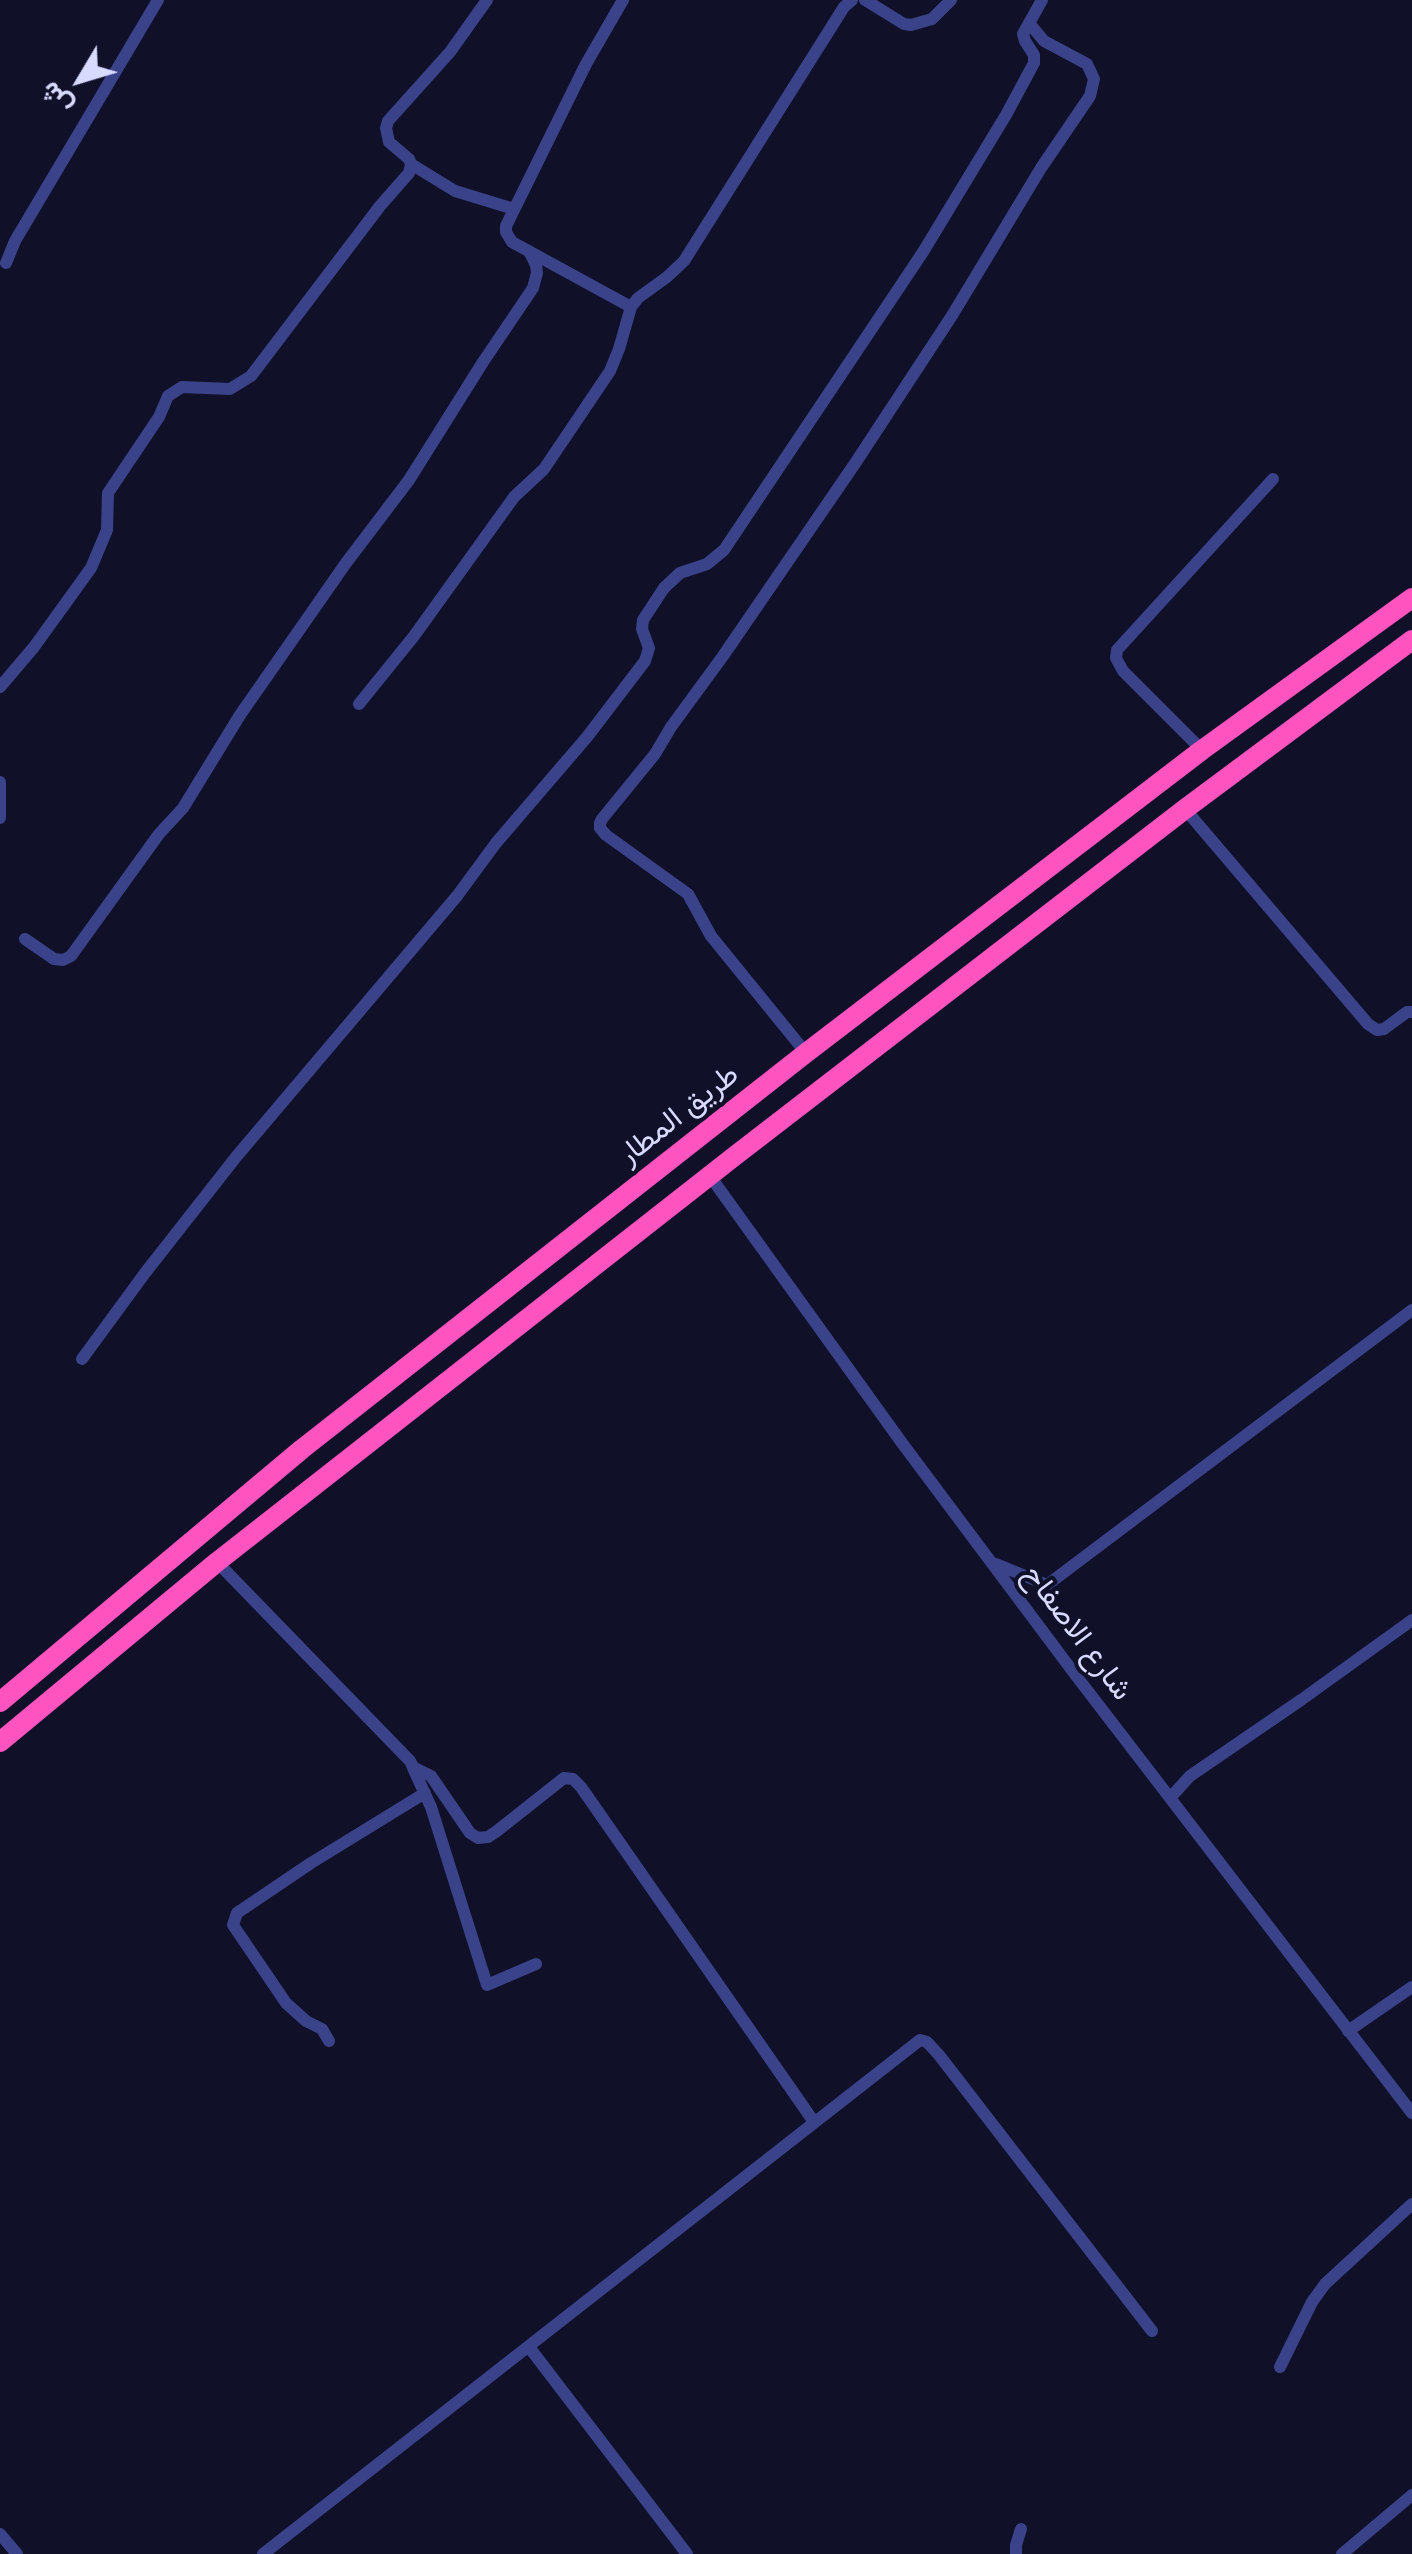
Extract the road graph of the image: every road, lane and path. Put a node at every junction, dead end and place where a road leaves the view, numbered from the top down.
1 (158, 0) edge
2 (488, 0) edge
3 (623, 0) edge
4 (852, 0) edge
5 (865, 0) edge
6 (951, 0) edge
7 (1042, 0) edge
8 (1029, 22) junction
9 (411, 164) junction
10 (514, 209) junction
11 (529, 251) junction
12 (6, 263) dead end
13 (631, 307) junction
14 (1273, 479) dead end
15 (1412, 598) edge
16 (1412, 640) edge
17 (0, 686) edge
18 (359, 704) dead end
19 (1202, 750) junction
20 (0, 782) edge
21 (1186, 809) junction
22 (0, 818) edge
23 (25, 939) dead end
24 (1412, 1012) edge
25 (806, 1053) junction
26 (710, 1176) junction
27 (1412, 1310) edge
28 (82, 1360) dead end
29 (217, 1562) junction
30 (993, 1562) junction
31 (1412, 1620) edge
32 (0, 1702) edge
33 (0, 1742) edge
34 (413, 1767) junction
35 (425, 1793) junction
36 (1170, 1798) junction
37 (536, 1964) dead end
38 (1412, 1986) edge
39 (1348, 2032) junction
40 (329, 2041) dead end
41 (1412, 2113) edge
42 (814, 2122) junction
43 (1412, 2204) edge
44 (1152, 2331) dead end
45 (529, 2347) junction
46 (1280, 2368) dead end
47 (1412, 2495) edge
48 (1021, 2529) dead end
49 (0, 2534) edge
50 (16, 2554) edge
51 (262, 2554) edge
52 (687, 2554) edge
53 (1016, 2554) edge
54 (1342, 2554) edge

1 - 12 street
2 - 9 street
3 - 10 street
4 - 13 street
5 - 6 street
7 - 8 street
8 - 25 street
8 - 28 street
9 - 10 street
9 - 17 street
10 - 11 street
11 - 13 street
11 - 23 street
13 - 18 street
14 - 19 street
15 - 19 highway, طريق المطار
16 - 21 highway
19 - 25 highway, طريق المطار
20 - 22 street
21 - 24 street
21 - 26 highway
25 - 32 highway, طريق المطار
26 - 29 highway
26 - 30 street, شارع الاصفاح
27 - 30 street
29 - 33 highway
29 - 34 street
30 - 36 street, شارع الاصفاح
31 - 36 street
34 - 35 street
34 - 42 street
35 - 37 street
35 - 40 street
36 - 39 street, شارع الاصفاح
38 - 39 street
39 - 41 street, شارع الاصفاح
42 - 44 street
42 - 45 street
43 - 46 street
45 - 51 street
45 - 52 street
47 - 54 street
48 - 53 street
49 - 50 street

